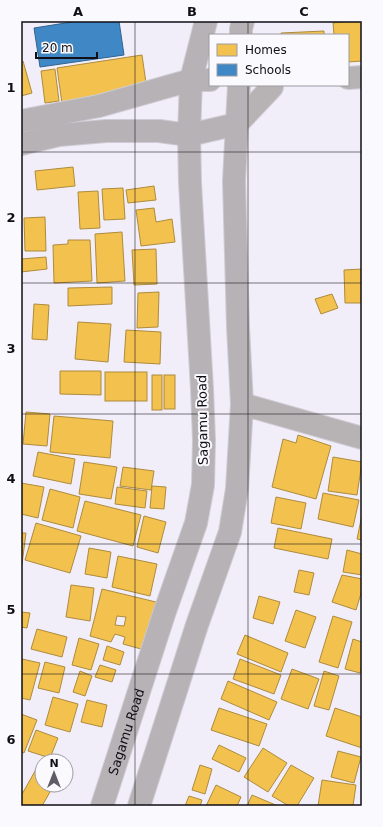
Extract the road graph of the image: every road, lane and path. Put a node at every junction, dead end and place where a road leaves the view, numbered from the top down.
1 (206, 21) edge
2 (243, 21) edge
3 (240, 34) edge
4 (362, 77) edge
5 (349, 78) edge
6 (200, 80) edge
7 (239, 86) edge
8 (274, 86) edge
9 (21, 121) edge
10 (237, 124) junction
11 (189, 135) junction
12 (21, 144) edge
13 (242, 404) junction
14 (362, 438) edge
15 (102, 806) edge
16 (139, 806) edge

1 - 6 highway, Sagamu Road
2 - 3 highway
4 - 5 street
6 - 9 main road
6 - 11 highway, Sagamu Road
7 - 10 highway
8 - 10 street
10 - 11 main road
10 - 13 highway
11 - 12 main road
11 - 15 highway, Sagamu Road
13 - 14 street
13 - 16 highway

